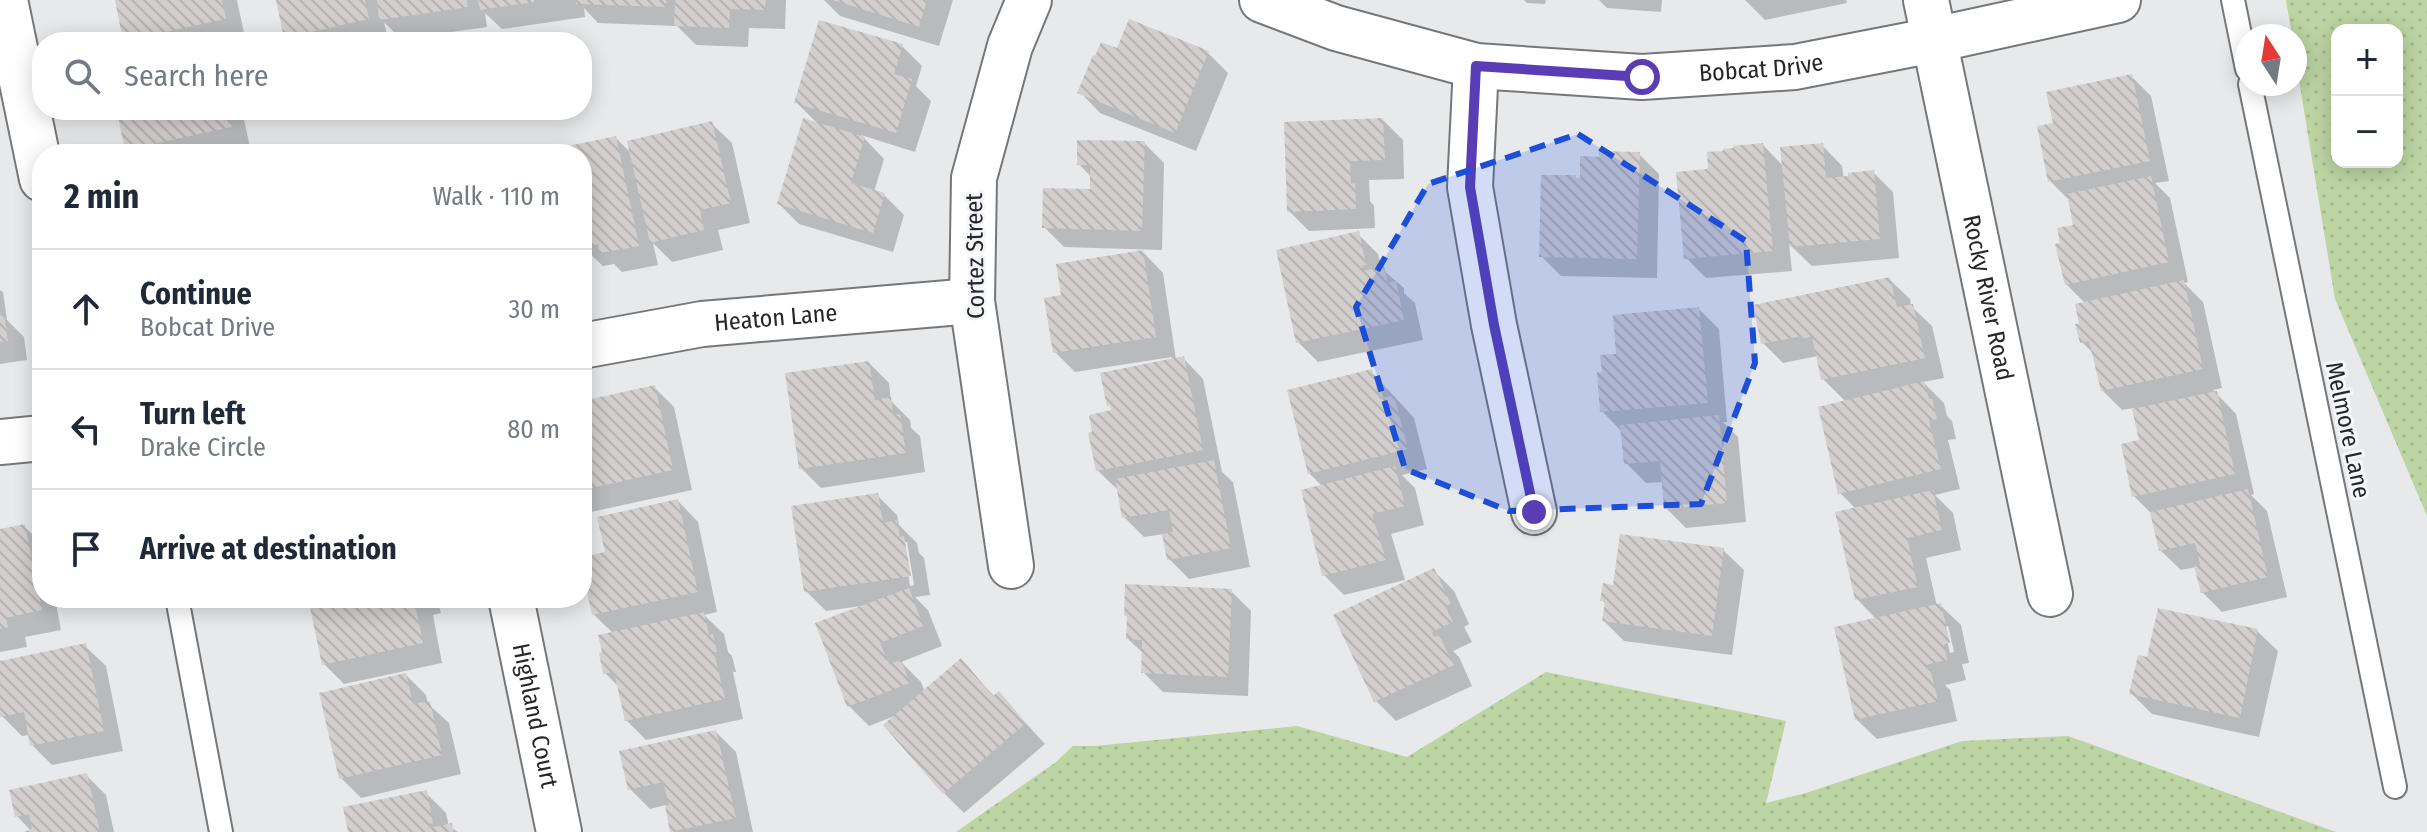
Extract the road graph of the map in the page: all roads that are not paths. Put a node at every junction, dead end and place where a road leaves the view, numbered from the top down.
1 (5, 0) edge
2 (1029, 0) edge
3 (1262, 0) edge
4 (2118, 0) edge
5 (2233, 0) edge
6 (1930, 20) edge
7 (2238, 24) edge
8 (1476, 66) junction
9 (2252, 96) edge
10 (35, 144) edge
11 (972, 301) junction
12 (592, 344) edge
13 (32, 439) edge
14 (0, 442) edge
15 (1534, 512) dead end
16 (1011, 566) dead end
17 (2050, 594) dead end
18 (179, 608) edge
19 (513, 608) edge
20 (2395, 787) dead end
21 (221, 832) edge
22 (559, 832) edge

1 - 10 street
2 - 11 street, Cortez Street
3 - 8 street, Bobcat Drive
4 - 6 street, Bobcat Drive
5 - 7 lane
6 - 8 street, Bobcat Drive
6 - 17 street, Rocky River Road
8 - 15 street
9 - 20 lane, Melmore Lane
11 - 12 street, Heaton Lane
11 - 16 street, Cortez Street
13 - 14 street
18 - 21 lane
19 - 22 street, Highland Court

